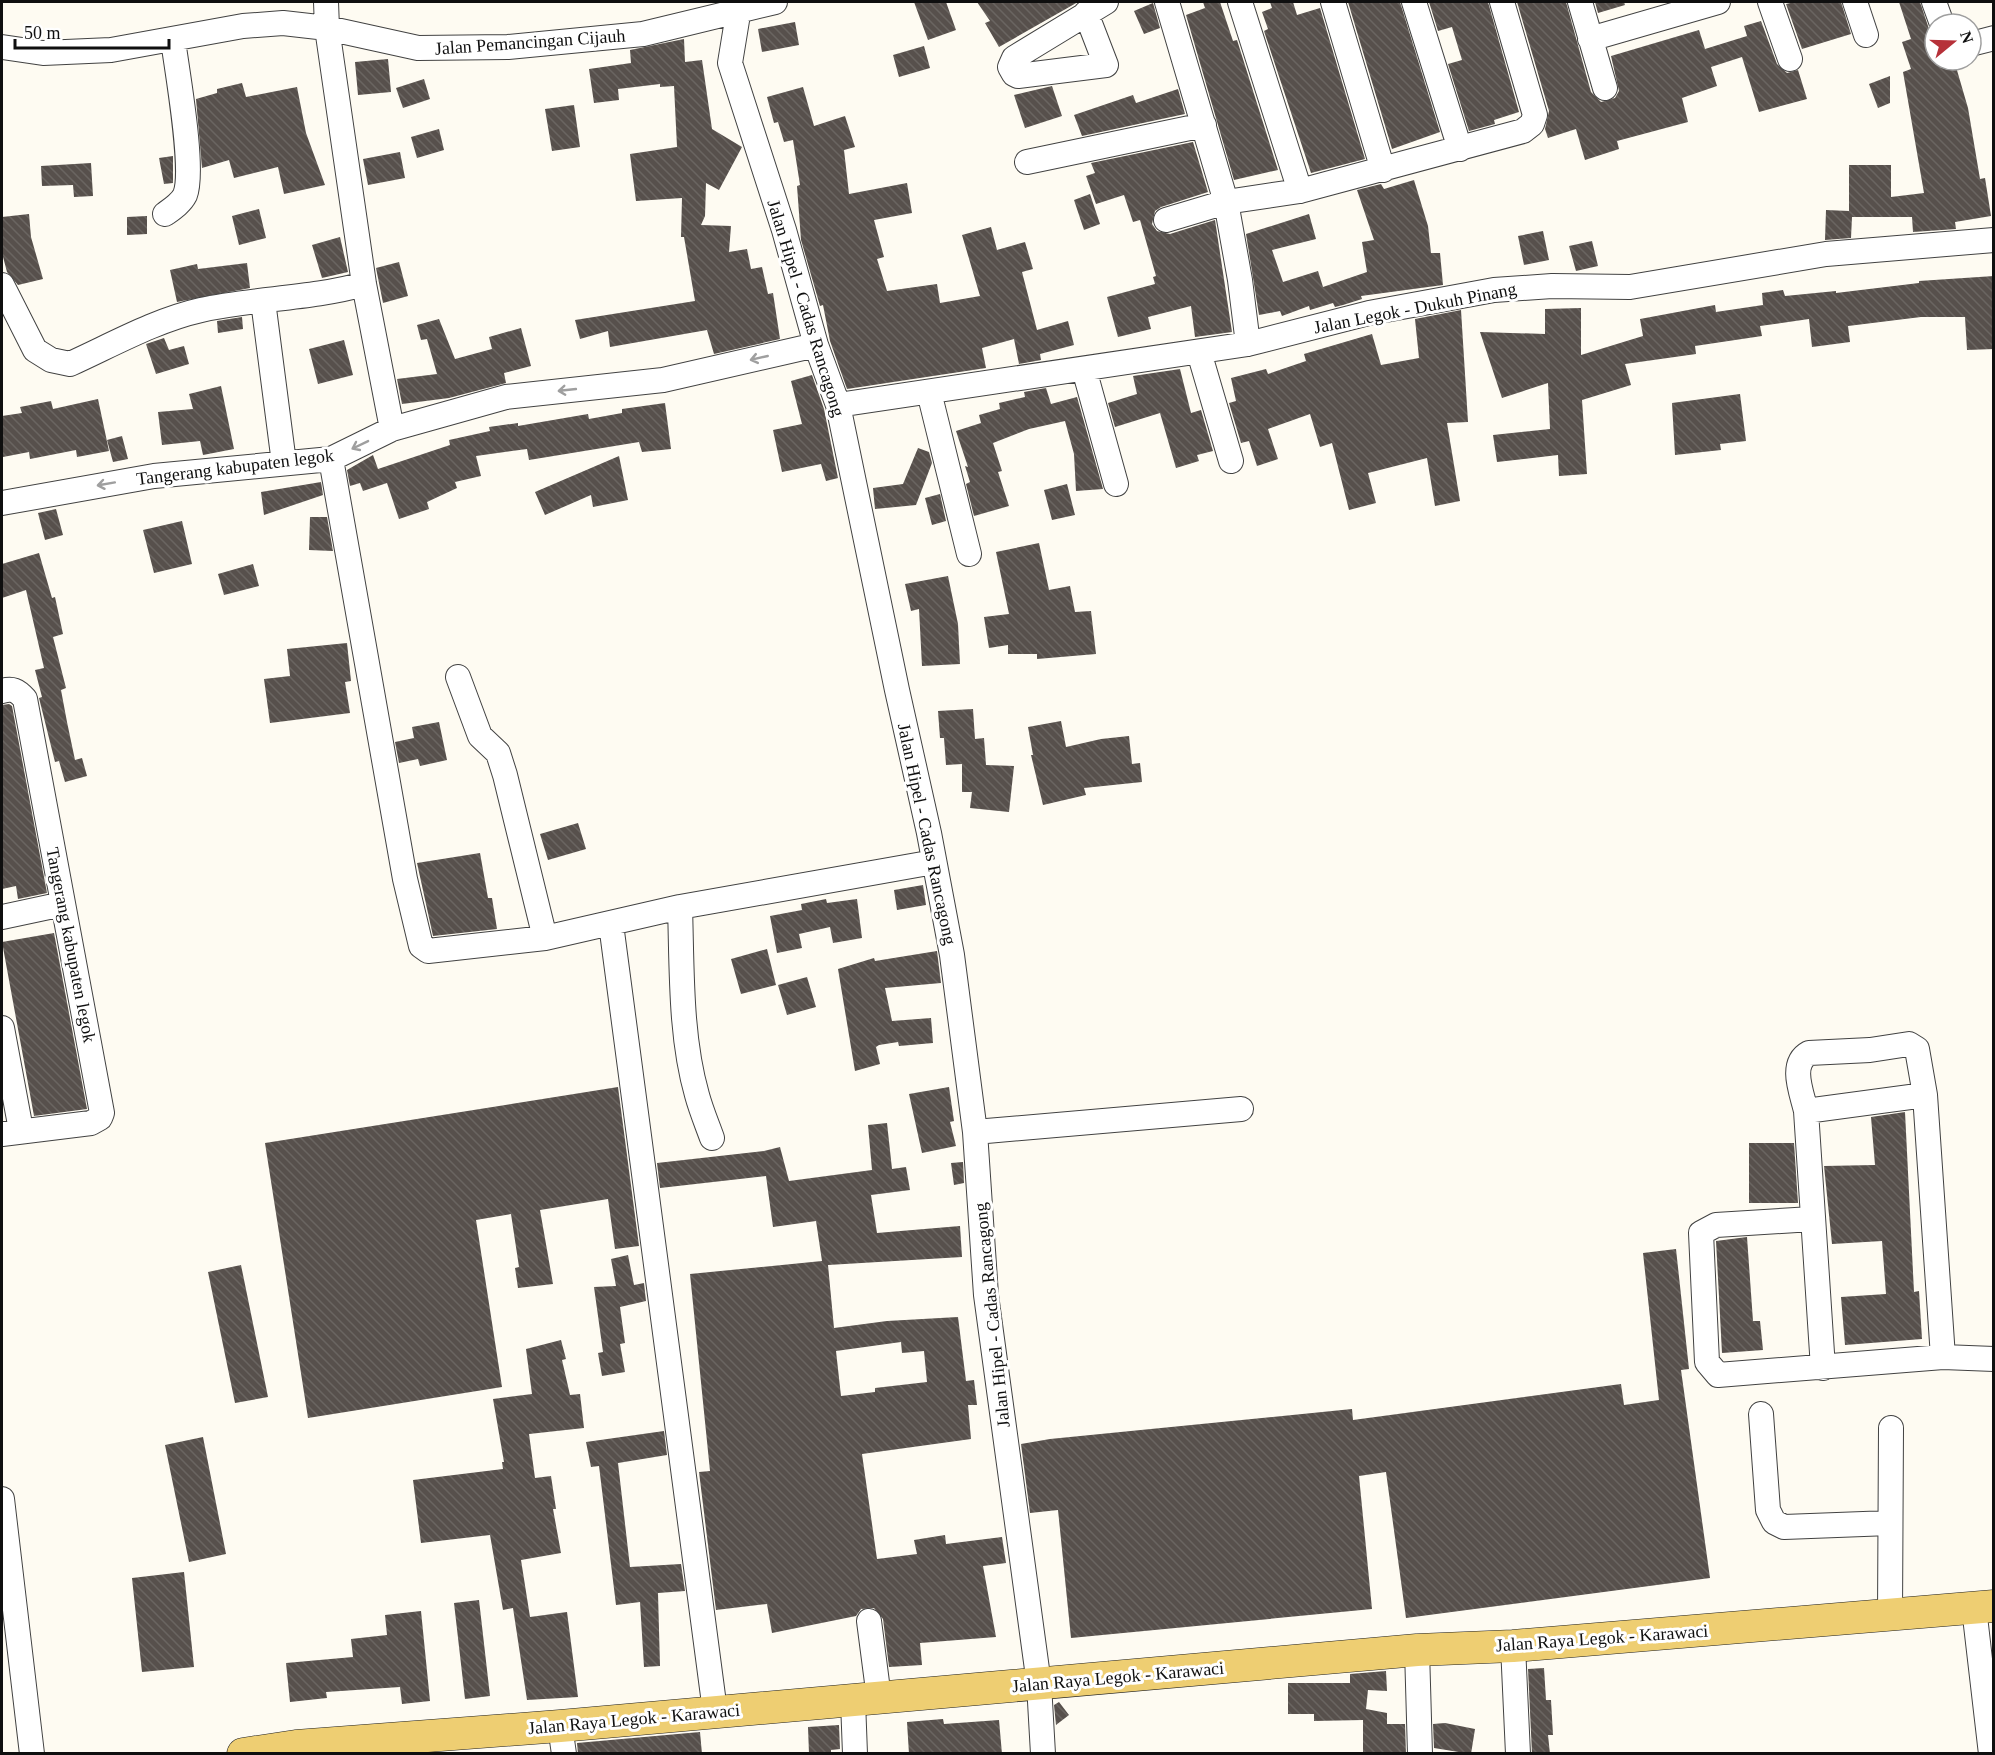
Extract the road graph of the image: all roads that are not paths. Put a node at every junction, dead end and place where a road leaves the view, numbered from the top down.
1 (326, 2) edge
2 (775, 2) edge
3 (1167, 2) edge
4 (1240, 2) edge
5 (1333, 2) edge
6 (1414, 2) edge
7 (1502, 2) edge
8 (1580, 2) edge
9 (1718, 2) edge
10 (1770, 2) edge
11 (1855, 2) edge
12 (739, 6) edge
13 (327, 28) junction
14 (1866, 35) dead end
15 (1590, 39) junction
16 (173, 40) junction
17 (2, 48) edge
18 (1790, 59) dead end
19 (1605, 88) dead end
20 (1204, 124) junction
21 (1460, 149) junction
22 (1027, 162) dead end
23 (1383, 170) junction
24 (1300, 190) junction
25 (1226, 202) junction
26 (165, 214) dead end
27 (1166, 219) dead end
28 (1994, 240) edge
29 (364, 284) junction
30 (2, 285) edge
31 (263, 301) junction
32 (1248, 344) junction
33 (816, 345) junction
34 (1199, 352) junction
35 (1084, 369) junction
36 (929, 392) junction
37 (838, 405) junction
38 (392, 429) junction
39 (331, 459) junction
40 (1231, 461) dead end
41 (284, 463) junction
42 (1116, 484) dead end
43 (2, 503) edge
44 (969, 554) dead end
45 (458, 677) dead end
46 (2, 691) edge
47 (934, 862) junction
48 (63, 904) junction
49 (680, 907) junction
50 (2, 917) edge
51 (611, 924) junction
52 (545, 938) junction
53 (2, 1036) edge
54 (1924, 1095) junction
55 (1241, 1109) dead end
56 (1806, 1111) junction
57 (11, 1132) edge
58 (975, 1132) junction
59 (712, 1138) dead end
60 (1812, 1220) junction
61 (1943, 1357) junction
62 (1994, 1359) edge
63 (1824, 1368) junction
64 (1761, 1414) dead end
65 (1891, 1428) dead end
66 (2, 1499) edge
67 (1890, 1523) junction
68 (1984, 1607) edge
69 (1890, 1615) junction
70 (868, 1621) dead end
71 (1513, 1646) junction
72 (1417, 1650) junction
73 (1039, 1684) junction
74 (866, 1699) junction
75 (715, 1712) junction
76 (562, 1740) edge
77 (296, 1750) edge
78 (32, 1754) edge
79 (243, 1754) edge
80 (855, 1754) edge
81 (1043, 1754) edge
82 (1420, 1754) edge
83 (1518, 1754) edge
84 (1991, 1754) edge

1 - 13 street
2 - 12 street, Jalan Pemancingan Cijauh
3 - 20 street
4 - 24 street
5 - 23 street
6 - 21 street
7 - 21 street
8 - 15 street
9 - 15 street
10 - 18 street
11 - 14 street
12 - 13 street, Jalan Pemancingan Cijauh
12 - 33 street, Jalan Hipel - Cadas Rancagong
13 - 16 street, Jalan Pemancingan Cijauh
13 - 29 street
15 - 19 street
16 - 17 street, Jalan Pemancingan Cijauh
16 - 26 street
20 - 22 street
20 - 25 street
21 - 23 street
23 - 24 street
24 - 25 street
25 - 27 street
25 - 32 street
28 - 32 street, Jalan Legok - Dukuh Pinang
29 - 31 street
29 - 38 street
30 - 31 street
31 - 41 street
32 - 34 street, Jalan Legok - Dukuh Pinang
33 - 37 street, Jalan Hipel - Cadas Rancagong
33 -> 38 street, Tangerang kabupaten legok
34 - 35 street, Jalan Legok - Dukuh Pinang
34 - 40 street
35 - 36 street, Jalan Legok - Dukuh Pinang
35 - 42 street
36 - 37 street, Jalan Legok - Dukuh Pinang
36 - 44 street
37 - 47 street, Jalan Hipel - Cadas Rancagong
38 -> 39 street, Tangerang kabupaten legok
39 - 41 street, Tangerang kabupaten legok
39 - 52 street
41 -> 43 street, Tangerang kabupaten legok
45 - 52 street
46 - 48 street, Tangerang kabupaten legok
47 - 49 street
47 - 58 street, Jalan Hipel - Cadas Rancagong
48 - 50 street
48 - 57 street, Tangerang kabupaten legok
49 - 51 street
49 - 59 street
51 - 52 street
51 - 75 street
53 - 57 street
54 - 56 street
54 - 56 street
54 - 61 street
55 - 58 street
56 - 60 street
58 - 73 street, Jalan Hipel - Cadas Rancagong
60 - 63 street
60 - 63 street
61 - 62 street
61 - 63 street
64 - 67 street
65 - 67 street
66 - 78 street
67 - 69 street
68 - 69 main road, Jalan Raya Legok - Karawaci
68 - 84 street
69 - 71 main road, Jalan Raya Legok - Karawaci
70 - 74 street
71 - 72 main road, Jalan Raya Legok - Karawaci
71 - 83 street
72 - 73 main road, Jalan Raya Legok - Karawaci
72 - 82 street
73 - 74 main road, Jalan Raya Legok - Karawaci
73 - 81 street, Jalan Hipel - Cadas Rancagong
74 - 75 main road, Jalan Raya Legok - Karawaci
74 - 80 street
75 - 76 main road, Jalan Raya Legok - Karawaci
76 - 77 main road, Jalan Raya Legok - Karawaci
77 - 79 main road, Jalan Raya Legok - Karawaci

